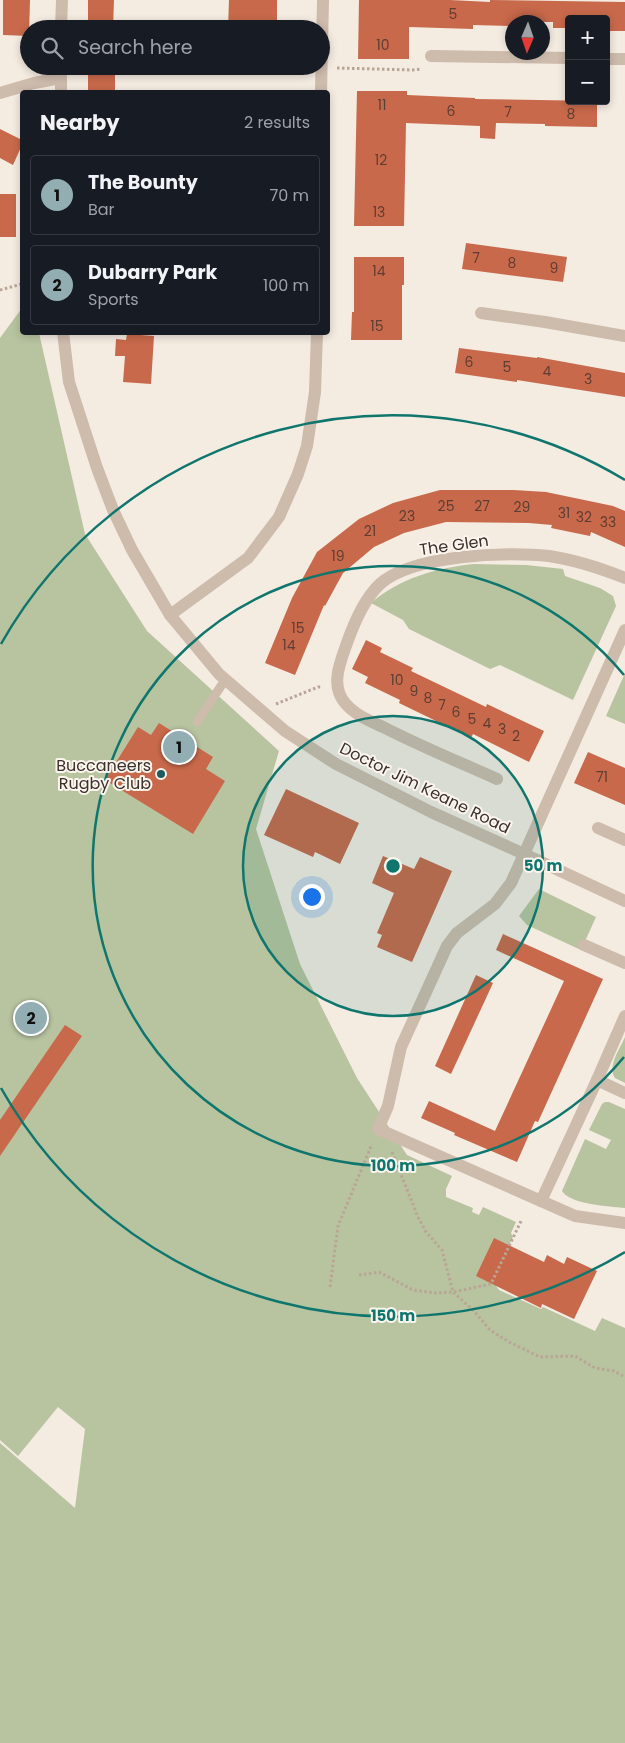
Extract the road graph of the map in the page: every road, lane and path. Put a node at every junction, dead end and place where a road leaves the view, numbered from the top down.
1 (62, 0) edge
2 (323, 0) edge
3 (61, 20) edge
4 (323, 20) edge
5 (431, 56) joint
6 (565, 58) edge
7 (610, 59) edge
8 (625, 59) edge
9 (330, 67) edge
10 (54, 75) edge
11 (61, 75) edge
12 (322, 75) edge
13 (61, 90) edge
14 (321, 90) edge
15 (0, 93) edge
16 (20, 285) edge
17 (0, 290) edge
18 (481, 312) dead end
19 (62, 335) edge
20 (316, 335) edge
21 (625, 336) edge
22 (625, 578) edge
23 (170, 615) junction
24 (625, 630) edge
25 (225, 680) junction
26 (337, 690) junction
27 (259, 711) junction
28 (196, 722) dead end
29 (497, 780) dead end
30 (598, 828) dead end
31 (625, 840) edge
32 (524, 854) junction
33 (625, 901) edge
34 (584, 945) dead end
35 (625, 963) edge
36 (625, 1016) edge
37 (597, 1080) junction
38 (625, 1093) edge
39 (378, 1129) junction
40 (393, 1136) junction
41 (541, 1201) junction
42 (522, 1221) dead end
43 (625, 1223) edge
44 (359, 1275) dead end
45 (330, 1287) dead end
46 (453, 1292) junction
47 (625, 1378) edge

1 - 3 street
2 - 4 street
5 - 6 street
5 - 9 path
7 - 8 street
10 - 15 street
11 - 13 street
12 - 14 street
16 - 17 path
18 - 21 street
19 - 23 street, Doctor Jim Keane Road
20 - 23 street
22 - 26 street, The Glen
23 - 25 street, Doctor Jim Keane Road
24 - 32 street
25 - 27 street, Doctor Jim Keane Road
25 - 28 lane
26 - 27 path
26 - 29 street
27 - 32 street, Doctor Jim Keane Road
30 - 31 street
32 - 33 street, Doctor Jim Keane Road
32 - 39 street
34 - 35 street
36 - 37 street
37 - 38 street
37 - 41 street
39 - 40 street
39 - 45 path
40 - 41 street
40 - 46 path
41 - 43 street
42 - 46 path
44 - 46 path
46 - 47 path

